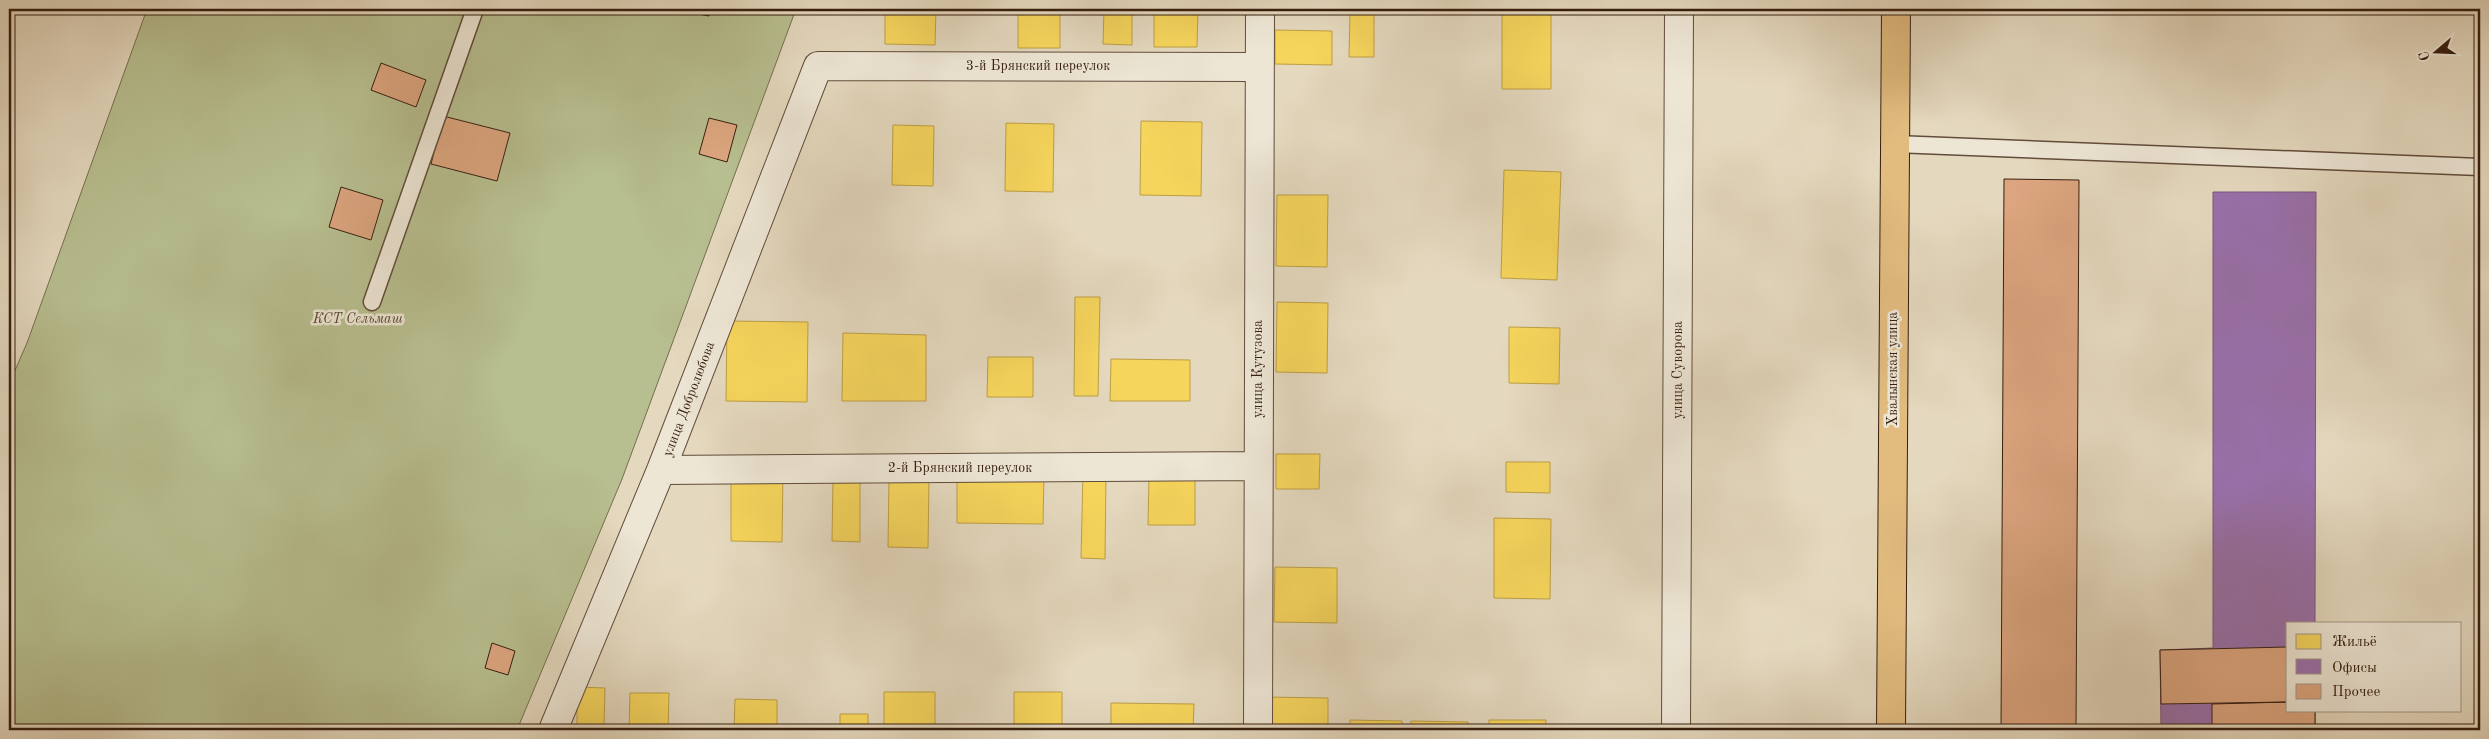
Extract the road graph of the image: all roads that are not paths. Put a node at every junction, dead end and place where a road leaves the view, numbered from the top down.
1 (475, 9) edge
2 (1260, 9) edge
3 (1679, 9) edge
4 (1896, 9) edge
5 (818, 66) joint
6 (1259, 67) junction
7 (1895, 144) junction
8 (2480, 167) edge
9 (372, 302) dead end
10 (1258, 466) junction
11 (661, 470) junction
12 (553, 730) edge
13 (1258, 730) edge
14 (1676, 730) edge
15 (1891, 730) edge

1 - 9 lane
2 - 6 street, улица Кутузова
3 - 14 street, улица Суворова
4 - 7 main road, Хвалынская улица
5 - 6 street, 3-й Брянский переулок
5 - 11 street, улица Добролюбова
6 - 10 street, улица Кутузова
7 - 8 lane
7 - 15 main road, Хвалынская улица
10 - 11 street, 2-й Брянский переулок
10 - 13 street, улица Кутузова
11 - 12 street, улица Добролюбова

